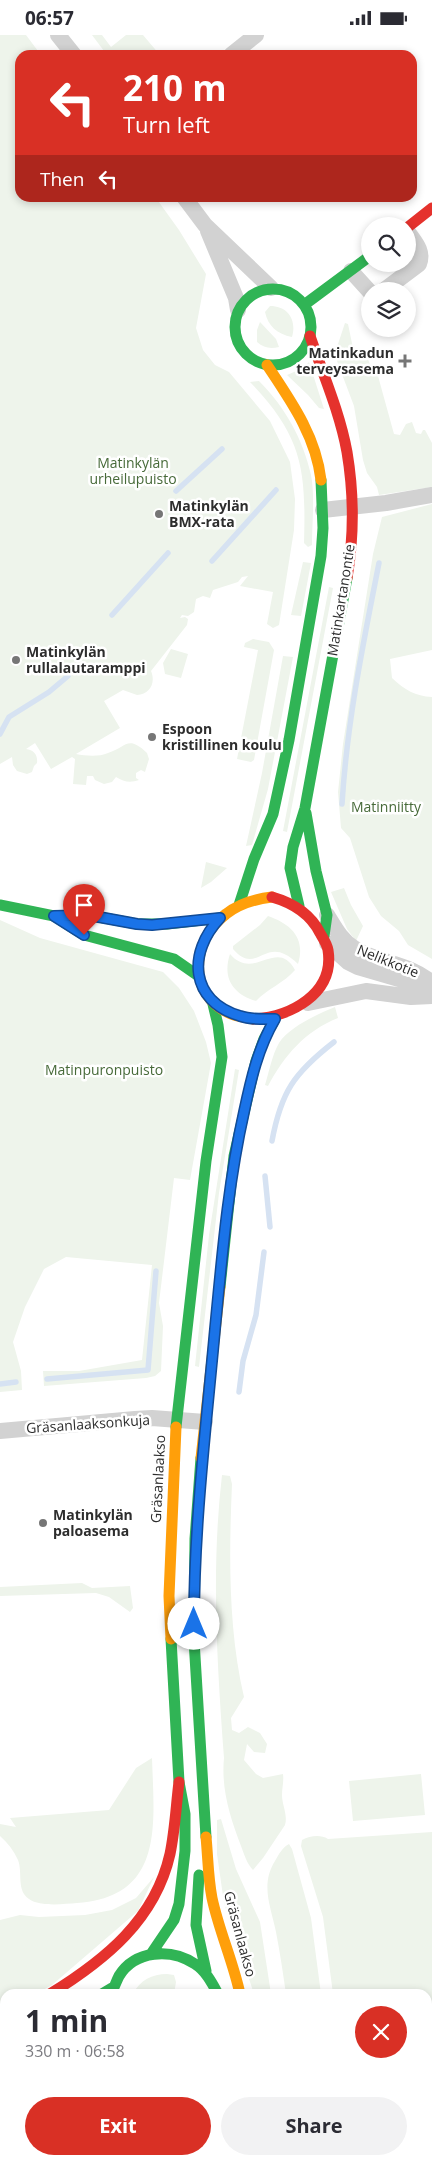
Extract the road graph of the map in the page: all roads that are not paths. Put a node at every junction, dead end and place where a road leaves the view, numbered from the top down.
1 (58, 35) edge
2 (256, 35) edge
3 (70, 50) edge
4 (237, 50) edge
5 (188, 202) edge
6 (432, 208) edge
7 (416, 221) edge
8 (205, 225) junction
9 (416, 243) edge
10 (361, 263) edge
11 (416, 266) edge
12 (351, 271) junction
13 (408, 272) edge
14 (395, 282) edge
15 (361, 284) edge
16 (271, 288) junction
17 (304, 305) junction
18 (238, 310) junction
19 (310, 337) junction
20 (267, 365) junction
21 (432, 495) edge
22 (353, 507) junction
23 (323, 510) junction
24 (305, 808) junction
25 (273, 814) junction
26 (274, 844) dead end
27 (265, 884) dead end
28 (257, 898) junction
29 (0, 905) edge
30 (239, 905) junction
31 (299, 906) junction
32 (327, 915) junction
33 (54, 916) junction
34 (220, 918) junction
35 (326, 939) junction
36 (197, 975) junction
37 (432, 983) edge
38 (432, 989) edge
39 (432, 995) edge
40 (212, 1001) junction
41 (304, 1005) junction
42 (275, 1019) junction
43 (177, 1420) junction
44 (205, 1422) junction
45 (0, 1431) edge
46 (180, 1783) junction
47 (204, 1822) junction
48 (151, 1954) junction
49 (206, 1971) junction
50 (58, 1989) edge
51 (111, 1989) edge
52 (216, 1989) edge
53 (239, 1989) edge

1 - 3 street
2 - 4 street
5 - 8 street
6 - 7 main road
8 - 16 street
8 - 18 street
9 - 11 street
10 - 12 main road
12 - 15 street
12 - 17 main road
13 - 14 street
16 - 17 main road
16 - 18 main road
17 - 19 main road
18 - 20 main road
19 - 20 main road
19 - 22 main road, Matinkartanontie
20 - 23 main road, Matinkartanontie
21 - 22 street
22 - 23 street
22 - 24 main road, Matinkartanontie
23 - 25 main road, Matinkartanontie
24 - 31 main road, Matinkartanontie
24 - 32 main road, Matinkartanontie
25 - 26 main road, Matinkartanontie
25 - 30 main road, Matinkartanontie
27 - 28 main road
28 - 30 main road
28 - 31 main road
29 - 33 main road
30 - 34 main road
31 - 35 main road
32 - 35 main road, Matinkartanontie
32 - 37 street, Nelikkotie
33 - 34 main road
33 - 36 main road
34 - 36 main road
35 - 38 street, Nelikkotie
35 - 41 main road
36 - 40 main road
39 - 41 street, Nelikkotie
40 - 42 main road
40 - 43 main road, Gräsanlaakso
41 - 42 main road
42 - 44 main road, Gräsanlaakso
43 - 44 street, Gräsanlaaksonkuja
43 - 45 street, Gräsanlaaksonkuja
43 - 46 main road, Gräsanlaakso
44 - 47 main road, Gräsanlaakso
46 - 48 main road, Gräsanlaakso
46 - 50 main road
47 - 49 main road, Gräsanlaakso
47 - 53 main road, Gräsanlaakso
48 - 49 main road
48 - 51 main road
49 - 52 main road

